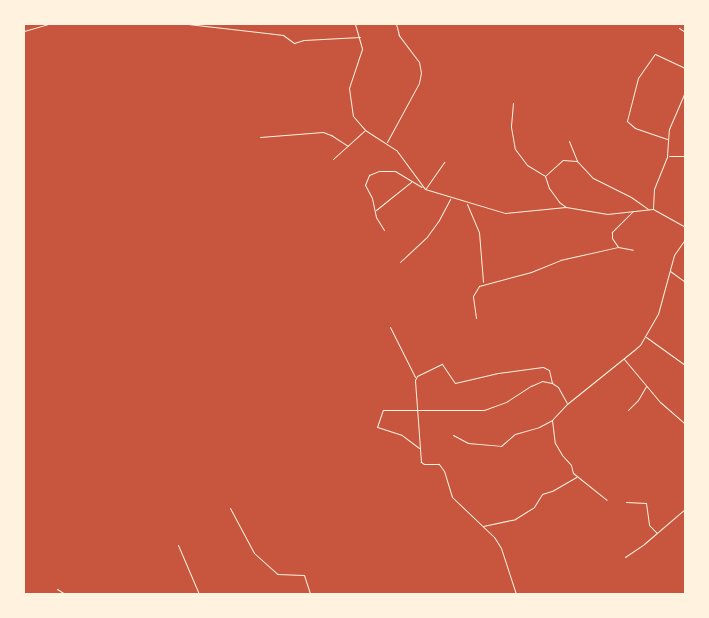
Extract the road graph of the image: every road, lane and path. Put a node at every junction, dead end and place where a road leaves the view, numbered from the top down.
1 (48, 24) edge
2 (188, 24) edge
3 (355, 24) edge
4 (396, 24) edge
5 (679, 28) dead end
6 (24, 31) edge
7 (685, 32) edge
8 (360, 37) junction
9 (685, 68) edge
10 (685, 92) edge
11 (513, 102) dead end
12 (365, 130) junction
13 (260, 137) dead end
14 (667, 139) junction
15 (569, 141) dead end
16 (387, 143) junction
17 (348, 146) junction
18 (667, 156) junction
19 (685, 156) edge
20 (333, 159) dead end
21 (577, 161) junction
22 (444, 162) dead end
23 (545, 176) junction
24 (411, 182) junction
25 (422, 187) junction
26 (425, 189) junction
27 (450, 198) junction
28 (467, 203) junction
29 (566, 207) junction
30 (648, 209) junction
31 (653, 209) junction
32 (375, 211) junction
33 (634, 211) junction
34 (685, 227) edge
35 (384, 230) dead end
36 (685, 239) edge
37 (618, 246) junction
38 (633, 250) dead end
39 (400, 262) dead end
40 (670, 270) junction
41 (685, 282) edge
42 (484, 284) junction
43 (476, 318) dead end
44 (390, 327) dead end
45 (645, 337) junction
46 (624, 359) junction
47 (685, 365) edge
48 (416, 378) junction
49 (552, 382) junction
50 (647, 386) junction
51 (568, 404) junction
52 (418, 410) junction
53 (628, 410) dead end
54 (552, 420) junction
55 (685, 424) edge
56 (454, 435) dead end
57 (419, 448) junction
58 (576, 477) junction
59 (607, 500) dead end
60 (626, 502) dead end
61 (230, 508) dead end
62 (685, 509) edge
63 (483, 526) junction
64 (657, 533) junction
65 (178, 545) dead end
66 (625, 557) dead end
67 (57, 589) dead end
68 (64, 594) edge
69 (199, 594) edge
70 (310, 594) edge
71 (516, 594) edge

1 - 6 street
2 - 8 street
3 - 8 street
4 - 16 street
5 - 7 street
8 - 12 street
9 - 14 street
10 - 14 street
11 - 23 street
12 - 16 street
12 - 17 street
13 - 17 street
14 - 18 street
15 - 21 street
16 - 25 street
17 - 20 street
18 - 19 street
18 - 31 street
21 - 23 street
21 - 30 street
22 - 26 street
23 - 29 street
24 - 25 street
24 - 32 street
24 - 32 street
25 - 26 street
26 - 27 street
27 - 28 street
27 - 39 street
28 - 29 street
28 - 42 street
29 - 33 street
30 - 31 street
30 - 33 street
31 - 34 street
32 - 35 street
33 - 37 street
36 - 40 street
37 - 38 street
37 - 42 street
40 - 41 street
40 - 45 street
42 - 43 street
44 - 48 street
45 - 46 street
45 - 47 street
46 - 50 street
46 - 51 street
48 - 49 street
48 - 52 street
49 - 51 street
49 - 52 street
50 - 53 street
50 - 55 street
51 - 54 street
52 - 57 street
52 - 57 street
54 - 56 street
54 - 58 street
57 - 63 street
58 - 59 street
58 - 63 street
60 - 64 street
61 - 70 street
62 - 64 street
63 - 71 street
64 - 66 street
65 - 69 street
67 - 68 street

